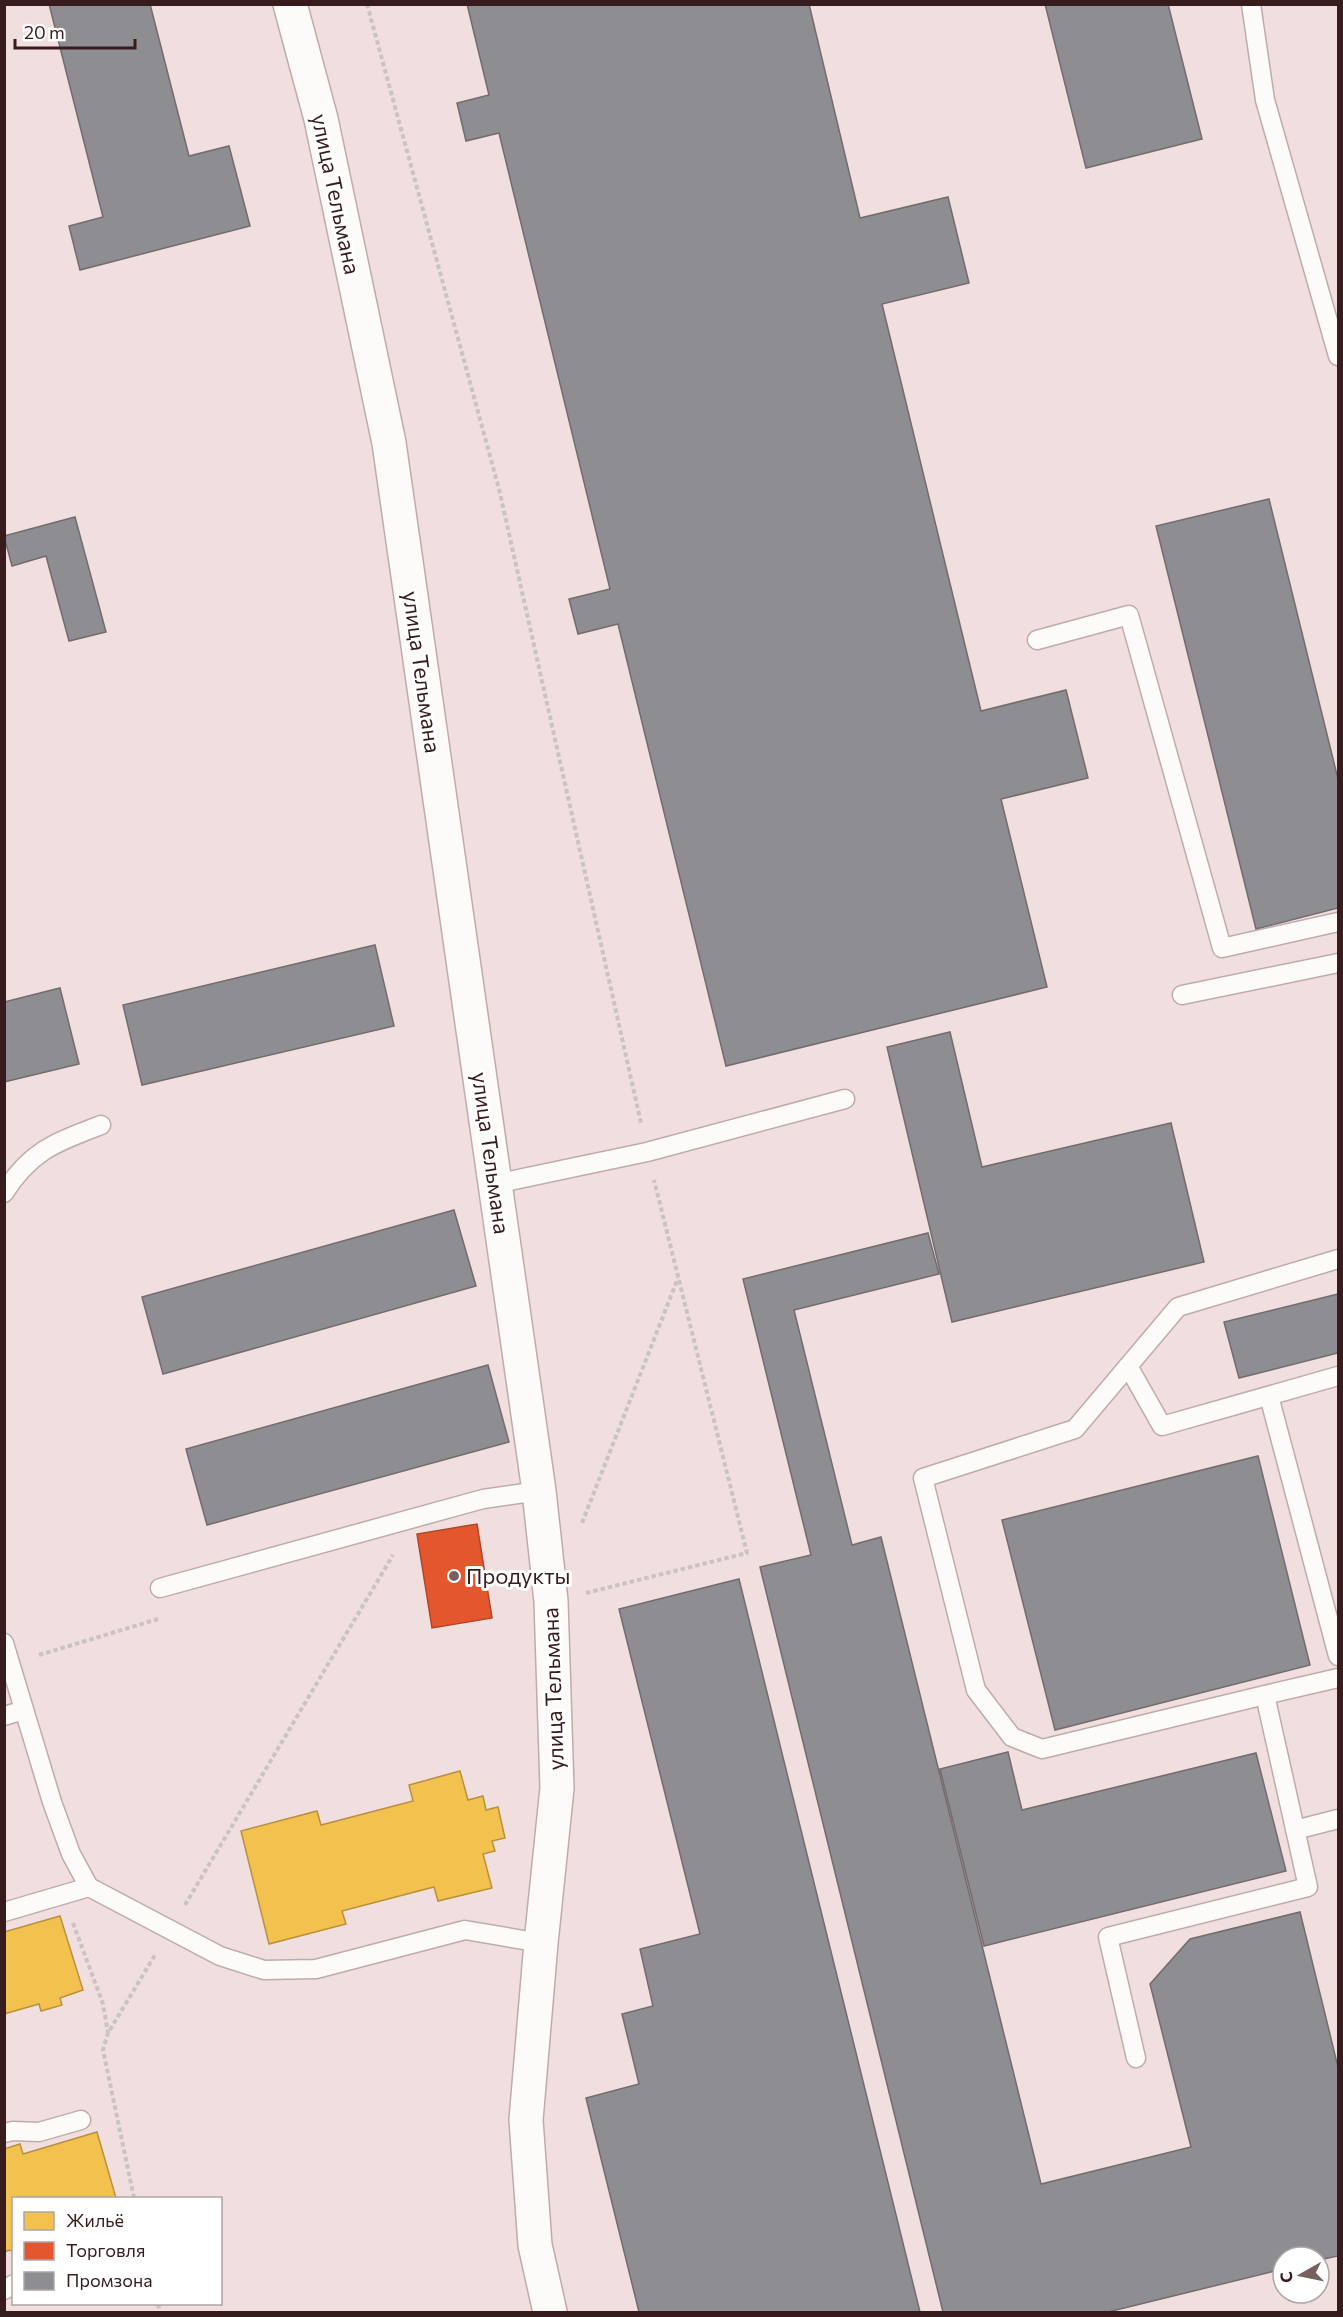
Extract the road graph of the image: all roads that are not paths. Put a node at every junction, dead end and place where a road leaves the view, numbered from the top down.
1 (290, 4) edge
2 (1251, 4) edge
3 (1338, 356) edge
4 (1037, 640) dead end
5 (1338, 922) edge
6 (1338, 963) edge
7 (1182, 995) dead end
8 (845, 1099) dead end
9 (101, 1125) dead end
10 (495, 1184) junction
11 (4, 1193) edge
12 (1338, 1259) edge
13 (1128, 1366) junction
14 (1338, 1376) edge
15 (1269, 1396) junction
16 (539, 1491) junction
17 (160, 1588) dead end
18 (4, 1643) edge
19 (1338, 1656) edge
20 (1338, 1678) edge
21 (1265, 1695) junction
22 (24, 1710) junction
23 (4, 1716) edge
24 (1338, 1819) edge
25 (1295, 1830) junction
26 (89, 1887) junction
27 (4, 1912) edge
28 (541, 1943) junction
29 (1136, 2058) dead end
30 (81, 2120) dead end
31 (4, 2133) edge
32 (550, 2313) edge

1 - 10 street, улица Тельмана
2 - 3 lane
4 - 5 lane
6 - 7 lane
8 - 10 lane
9 - 11 lane
10 - 16 street, улица Тельмана
12 - 13 lane
13 - 15 lane
13 - 21 lane
14 - 15 lane
15 - 19 lane
16 - 17 lane
16 - 28 street, улица Тельмана
18 - 22 lane
20 - 21 lane
21 - 25 lane
22 - 23 lane
22 - 26 lane
24 - 25 lane
25 - 29 lane
26 - 27 lane
26 - 28 lane
28 - 32 street, улица Тельмана
30 - 31 lane

